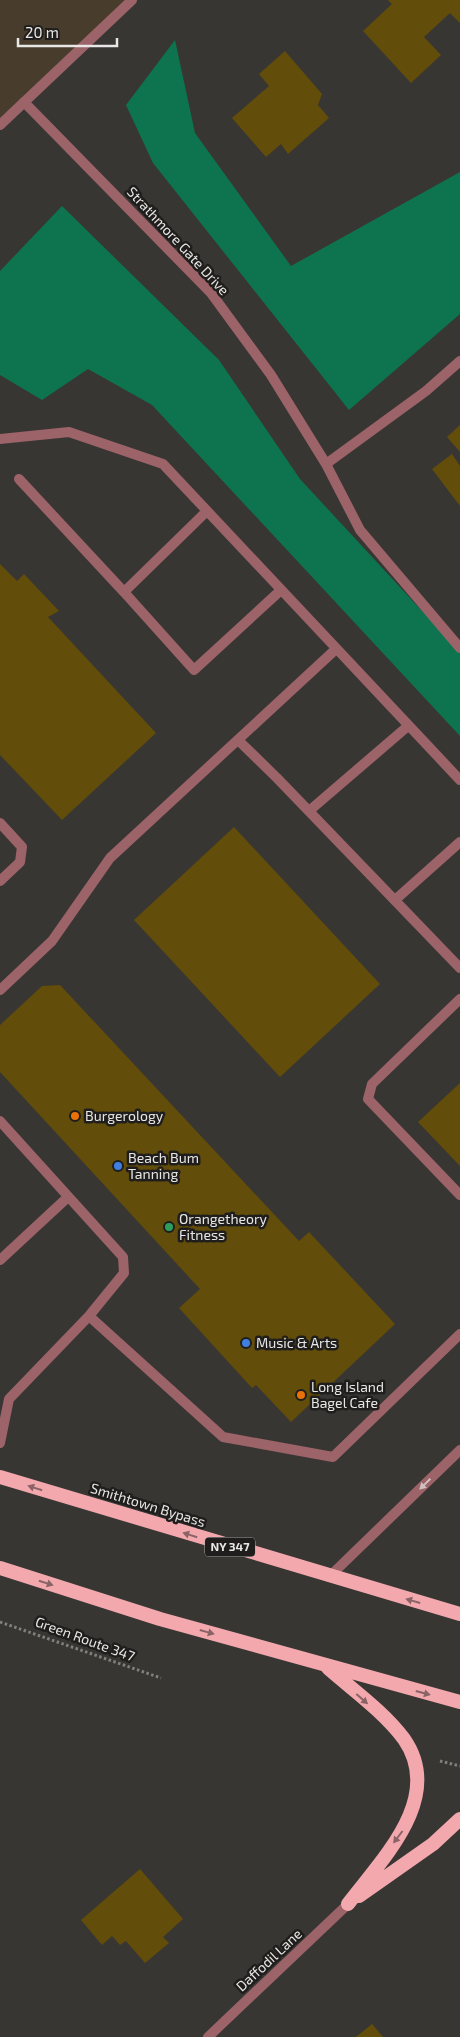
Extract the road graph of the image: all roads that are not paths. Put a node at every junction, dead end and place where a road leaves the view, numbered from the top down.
1 (132, 0) edge
2 (24, 102) junction
3 (0, 125) edge
4 (460, 362) edge
5 (0, 439) edge
6 (326, 464) junction
7 (19, 479) dead end
8 (207, 511) junction
9 (281, 590) junction
10 (124, 592) junction
11 (460, 648) edge
12 (336, 649) junction
13 (408, 726) junction
14 (238, 740) junction
15 (460, 780) edge
16 (309, 811) junction
17 (0, 823) edge
18 (460, 842) edge
19 (0, 881) edge
20 (395, 900) junction
21 (460, 968) edge
22 (0, 990) edge
23 (460, 998) edge
24 (0, 1121) edge
25 (460, 1195) edge
26 (68, 1197) junction
27 (0, 1260) edge
28 (89, 1316) junction
29 (460, 1334) edge
30 (0, 1443) edge
31 (460, 1450) edge
32 (0, 1477) edge
33 (0, 1568) edge
34 (329, 1577) junction
35 (460, 1614) edge
36 (325, 1666) junction
37 (460, 1702) edge
38 (460, 1820) edge
39 (348, 1904) junction
40 (208, 2037) edge

1 - 2 street
2 - 3 street
2 - 6 street, Strathmore Gate Drive
4 - 6 street
5 - 8 street
6 - 11 street, Strathmore Gate Drive
7 - 10 street
8 - 9 street
8 - 10 street
9 - 10 street
9 - 12 street
12 - 13 street
12 - 14 street
13 - 15 street
13 - 16 street
14 - 16 street
14 - 22 street
16 - 20 street
17 - 19 street
18 - 20 street
20 - 21 street
23 - 25 street
24 - 26 street
26 - 27 street
26 - 28 street
28 - 29 street
28 - 30 street
31 -> 34 street
34 -> 32 highway, Smithtown Bypass / NY 347
33 -> 36 highway
35 -> 34 highway, Smithtown Bypass / NY 347
36 -> 37 highway
36 -> 39 highway
38 - 39 highway
39 - 40 street, Daffodil Lane

